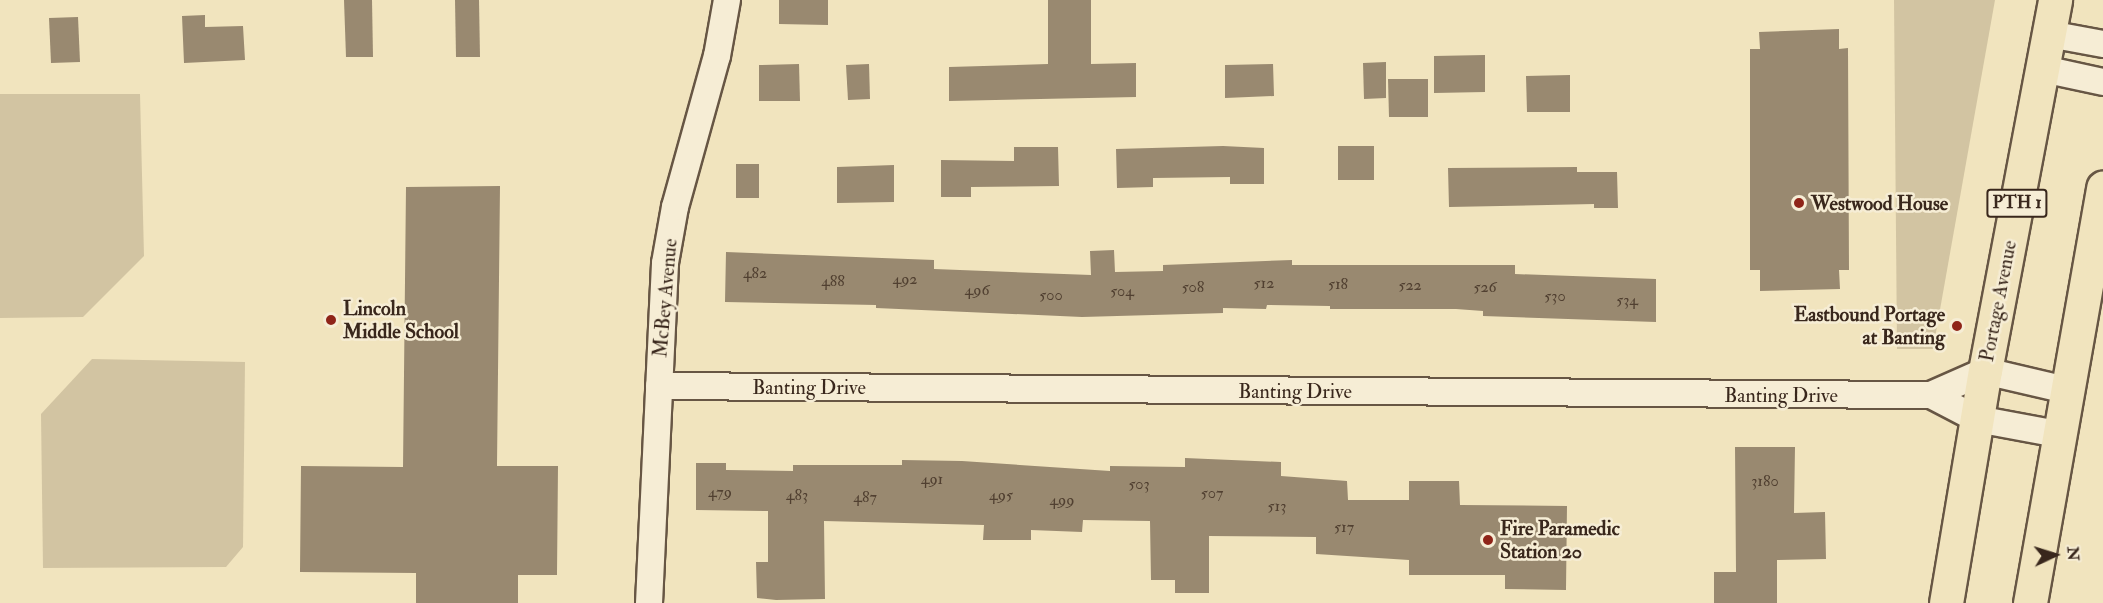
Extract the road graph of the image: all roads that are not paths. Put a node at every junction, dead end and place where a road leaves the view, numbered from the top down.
1 (727, 0) edge
2 (2055, 0) edge
3 (2049, 34) junction
4 (2103, 44) edge
5 (2043, 69) junction
6 (2103, 82) edge
7 (2103, 187) edge
8 (1985, 371) junction
9 (659, 386) junction
10 (2066, 390) junction
11 (1931, 395) junction
12 (1977, 418) junction
13 (2058, 434) junction
14 (649, 603) edge
15 (1946, 603) edge
16 (2030, 603) edge

1 - 9 street, McBey Avenue
2 - 3 highway, Portage Avenue / PTH 1
3 - 4 street
3 - 5 highway, Portage Avenue / PTH 1
5 - 6 street
5 - 8 highway, Portage Avenue / PTH 1
7 - 10 highway
8 - 10 street
8 - 11 street, Banting Drive
8 - 12 highway, Portage Avenue / PTH 1
9 - 11 street, Banting Drive
9 - 14 street, McBey Avenue
10 - 13 highway
11 - 12 street, Banting Drive
12 - 13 street, Banting Drive
12 - 15 highway, Portage Avenue / PTH 1
13 - 16 highway

